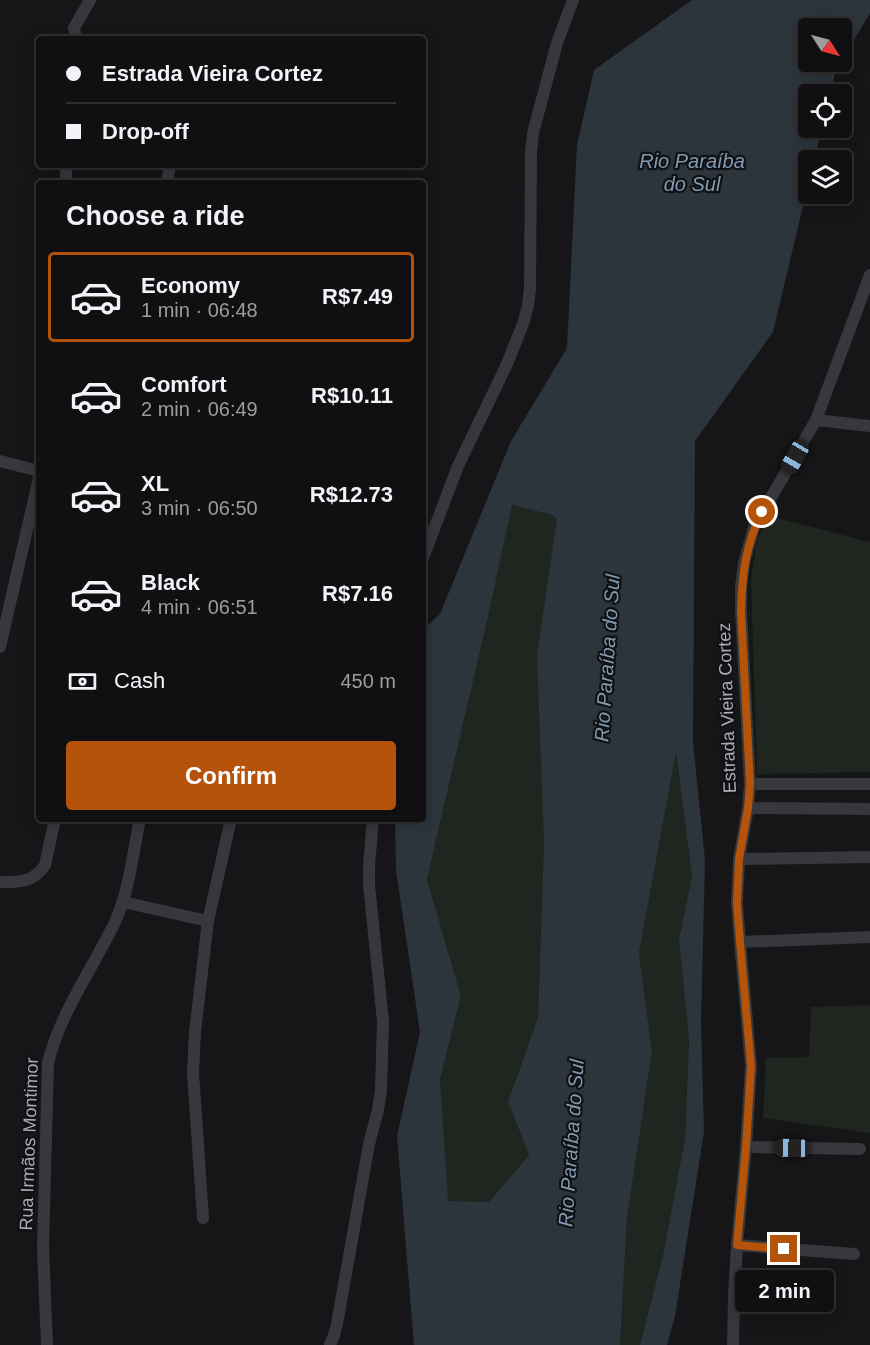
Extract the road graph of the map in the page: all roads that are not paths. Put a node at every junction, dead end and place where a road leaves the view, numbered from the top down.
1 (90, 0) edge
2 (573, 0) edge
3 (75, 36) edge
4 (870, 275) edge
5 (816, 420) junction
6 (870, 426) edge
7 (0, 461) edge
8 (36, 470) edge
9 (36, 491) edge
10 (426, 550) edge
11 (0, 647) edge
12 (750, 784) junction
13 (870, 784) edge
14 (748, 808) junction
15 (870, 809) edge
16 (54, 822) edge
17 (139, 822) edge
18 (230, 822) edge
19 (373, 822) edge
20 (870, 857) edge
21 (739, 859) junction
22 (0, 882) edge
23 (123, 903) junction
24 (208, 921) junction
25 (870, 937) edge
26 (740, 942) junction
27 (746, 1147) junction
28 (860, 1149) dead end
29 (203, 1218) dead end
30 (737, 1245) junction
31 (854, 1254) dead end
32 (734, 1295) junction
33 (804, 1299) dead end
34 (47, 1345) edge
35 (330, 1345) edge
36 (733, 1345) edge

1 - 3 street
2 - 10 street
4 - 5 street, Estrada Vieira Cortez
5 - 6 street
5 - 12 street, Estrada Vieira Cortez
7 - 8 street
9 - 11 street
12 - 13 street
12 - 14 street, Estrada Vieira Cortez
14 - 15 street
14 - 21 street, Estrada Vieira Cortez
16 - 22 street
17 - 23 street, Rua Irmãos Montimor
18 - 24 street
19 - 35 street
20 - 21 street
21 - 26 street, Estrada Vieira Cortez
23 - 24 street
23 - 34 street, Rua Irmãos Montimor
24 - 29 street
25 - 26 street
26 - 27 street, Estrada Vieira Cortez
27 - 28 street
27 - 30 street, Estrada Vieira Cortez
30 - 31 street
30 - 32 street, Estrada Vieira Cortez
32 - 33 street
32 - 36 street, Estrada Vieira Cortez

